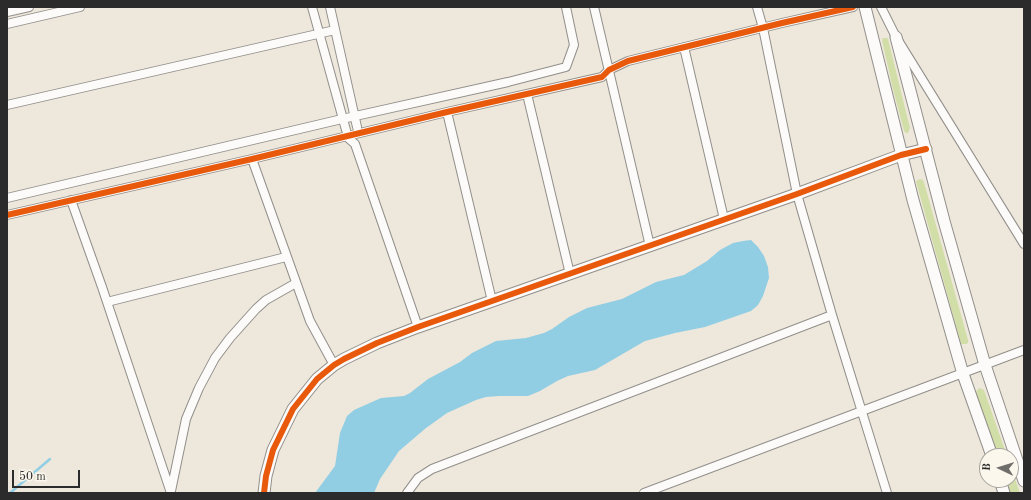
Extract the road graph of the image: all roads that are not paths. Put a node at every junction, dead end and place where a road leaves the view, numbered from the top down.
1 (27, 7) edge
2 (80, 7) edge
3 (312, 7) edge
4 (330, 7) edge
5 (566, 7) edge
6 (594, 7) edge
7 (757, 7) edge
8 (852, 7) edge
9 (865, 7) edge
10 (881, 7) edge
11 (7, 12) edge
12 (28, 19) junction
13 (7, 24) edge
14 (763, 28) junction
15 (335, 30) junction
16 (320, 33) junction
17 (896, 37) junction
18 (684, 47) junction
19 (609, 70) junction
20 (527, 94) junction
21 (7, 105) edge
22 (447, 112) junction
23 (355, 117) junction
24 (342, 119) junction
25 (358, 130) junction
26 (346, 133) junction
27 (355, 144) junction
28 (926, 149) junction
29 (901, 155) junction
30 (252, 159) junction
31 (797, 194) junction
32 (7, 198) edge
33 (71, 200) junction
34 (7, 215) edge
35 (724, 219) junction
36 (1024, 244) edge
37 (650, 246) junction
38 (286, 257) junction
39 (570, 274) junction
40 (296, 283) junction
41 (492, 301) junction
42 (107, 302) junction
43 (832, 315) junction
44 (418, 327) junction
45 (1024, 350) edge
46 (334, 365) junction
47 (985, 365) junction
48 (963, 374) junction
49 (861, 412) junction
50 (989, 448) edge
51 (1024, 481) edge
52 (171, 493) edge
53 (264, 493) edge
54 (407, 493) edge
55 (644, 493) edge
56 (887, 493) edge

1 - 11 street
1 - 12 street
2 - 12 street
3 - 16 street
4 - 15 street
5 - 23 street
6 - 19 street
7 - 14 street
8 - 14 street
9 - 29 main road
10 - 17 street
12 - 13 street
14 - 18 street
14 - 31 street
15 - 16 street
15 - 23 street
16 - 21 street
16 - 24 street
17 - 28 main road
17 - 36 street
18 - 19 street
18 - 35 street
19 - 20 street
19 - 37 street
20 - 22 street
20 - 39 street
22 - 25 street
22 - 41 street
23 - 24 street
23 - 25 street
24 - 26 street
24 - 32 street
25 - 26 street
25 - 27 street
26 - 27 street
26 - 30 street
27 - 44 street
28 - 29 main road
28 - 47 main road
29 - 31 main road
29 - 48 main road
30 - 33 street
30 - 38 street
31 - 35 main road
31 - 43 street
33 - 34 street
33 - 42 street
35 - 37 main road
37 - 39 main road
38 - 40 street
38 - 42 street
39 - 41 main road
40 - 46 street
40 - 52 street
41 - 44 main road
42 - 52 street
43 - 49 street
43 - 54 street
44 - 46 main road
45 - 47 street
46 - 53 main road
47 - 48 street
47 - 51 main road
48 - 49 street
48 - 50 main road
49 - 55 street
49 - 56 street

